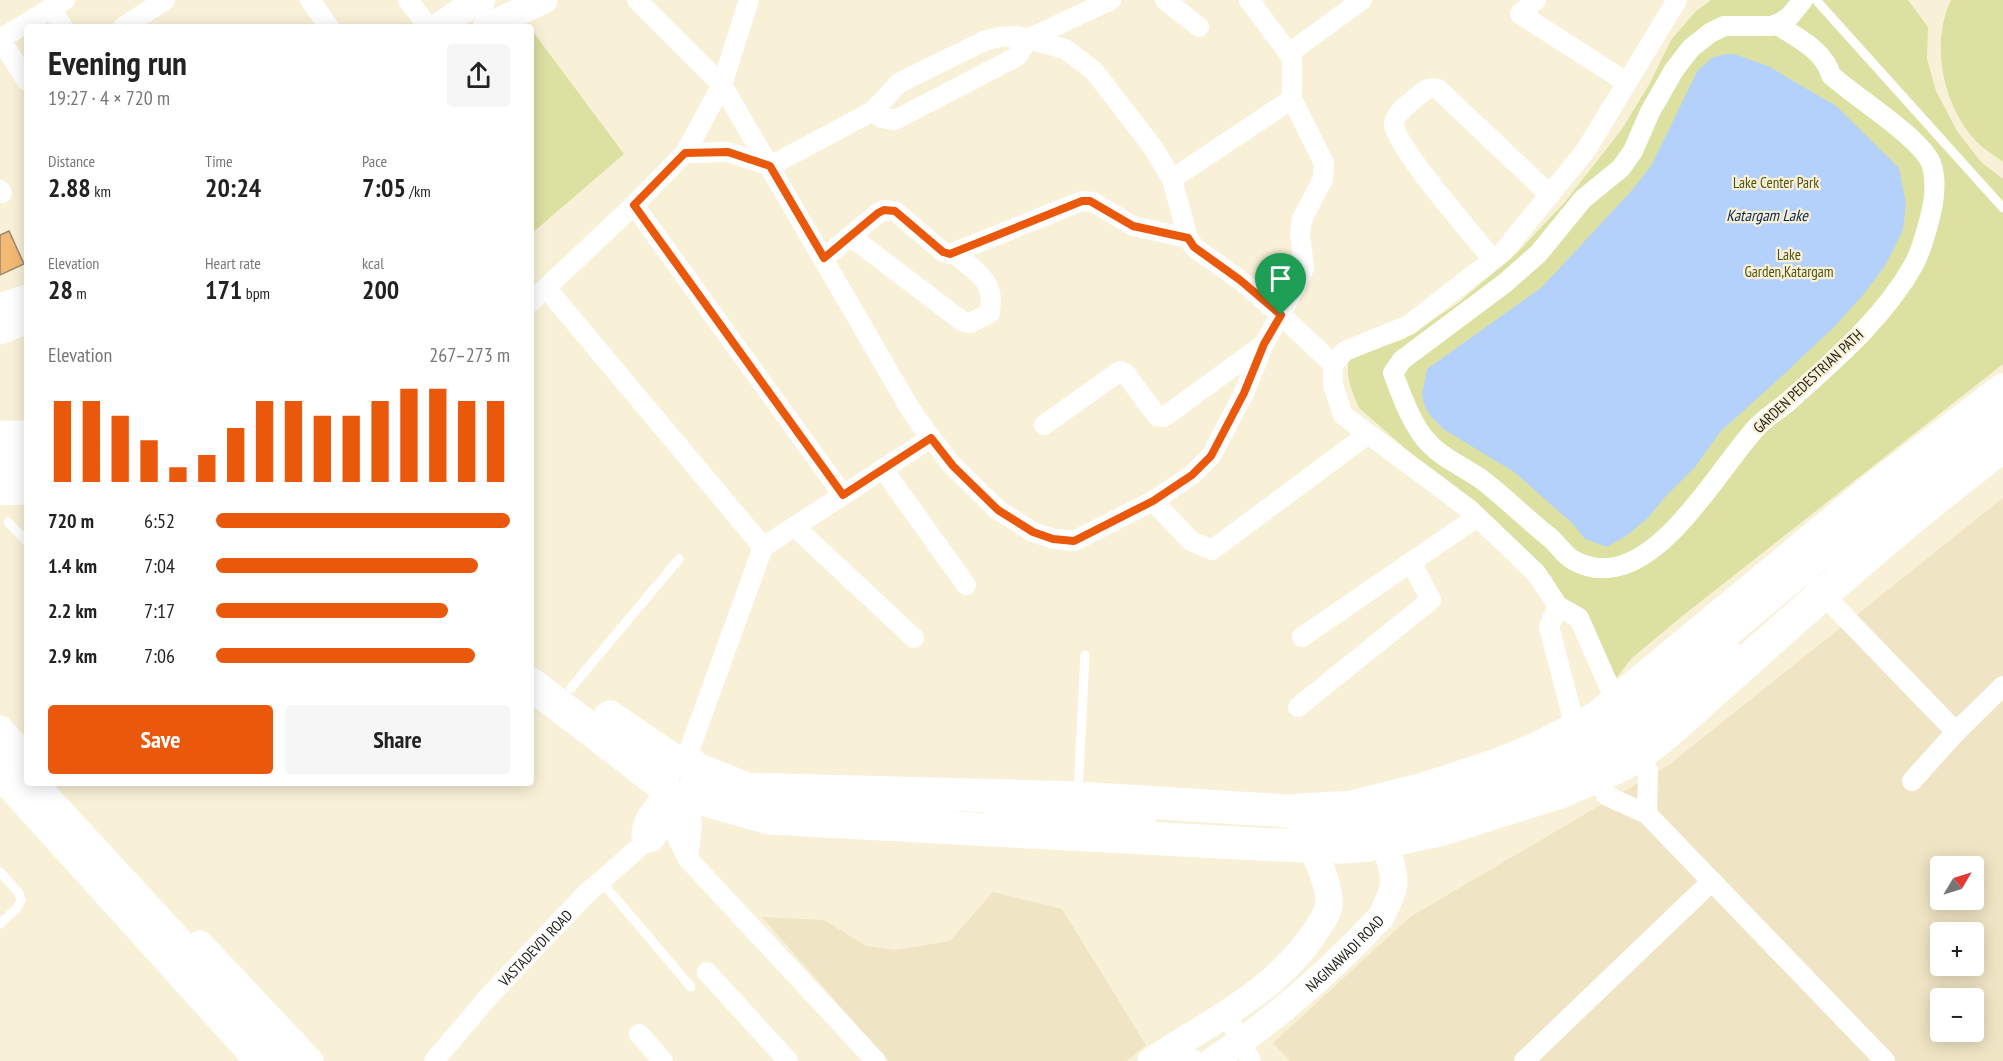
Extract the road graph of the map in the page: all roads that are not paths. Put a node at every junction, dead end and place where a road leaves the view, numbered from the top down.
1 (165, 0) edge
2 (310, 0) edge
3 (408, 0) edge
4 (544, 0) edge
5 (637, 0) edge
6 (749, 0) edge
7 (1111, 0) edge
8 (1166, 0) edge
9 (1249, 0) edge
10 (1362, 0) edge
11 (1536, 0) edge
12 (1677, 0) edge
13 (1803, 0) edge
14 (1816, 0) edge
15 (58, 4) edge
16 (25, 24) edge
17 (62, 24) edge
18 (128, 24) edge
19 (327, 24) edge
20 (426, 24) edge
21 (492, 24) edge
22 (1776, 24) junction
23 (24, 25) edge
24 (1199, 27) dead end
25 (1030, 38) junction
26 (0, 39) edge
27 (1292, 58) junction
28 (24, 76) edge
29 (1626, 82) junction
30 (722, 85) junction
31 (1292, 99) junction
32 (873, 111) junction
33 (685, 153) junction
34 (770, 166) junction
35 (1172, 179) junction
36 (1550, 195) junction
37 (634, 205) junction
38 (2003, 208) edge
39 (850, 236) junction
40 (1188, 238) junction
41 (954, 253) junction
42 (824, 258) junction
43 (1493, 260) junction
44 (547, 288) junction
45 (24, 299) edge
46 (534, 299) edge
47 (0, 307) edge
48 (1281, 315) junction
49 (24, 318) edge
50 (0, 328) edge
51 (24, 335) edge
52 (1264, 344) junction
53 (0, 345) edge
54 (1333, 364) junction
55 (2003, 390) edge
56 (2003, 423) edge
57 (1044, 425) dead end
58 (1368, 434) junction
59 (0, 437) edge
60 (24, 437) edge
61 (931, 438) junction
62 (2003, 446) edge
63 (0, 448) edge
64 (24, 448) edge
65 (0, 461) edge
66 (24, 462) edge
67 (883, 469) junction
68 (1941, 469) junction
69 (24, 488) edge
70 (0, 489) edge
71 (843, 495) junction
72 (1153, 501) junction
73 (1477, 517) junction
74 (8, 522) dead end
75 (795, 526) junction
76 (24, 539) edge
77 (763, 547) junction
78 (679, 559) dead end
79 (1411, 562) junction
80 (966, 585) dead end
81 (1818, 590) junction
82 (1558, 606) junction
83 (1302, 637) dead end
84 (914, 638) dead end
85 (1085, 655) dead end
86 (534, 661) edge
87 (534, 686) edge
88 (2003, 686) edge
89 (570, 688) junction
90 (1298, 707) dead end
91 (0, 729) edge
92 (1629, 729) junction
93 (1956, 732) junction
94 (1586, 755) junction
95 (17, 768) edge
96 (678, 780) junction
97 (1912, 782) dead end
98 (32, 786) edge
99 (34, 786) edge
100 (52, 786) edge
101 (1078, 798) junction
102 (742, 799) junction
103 (1647, 814) junction
104 (1378, 822) junction
105 (1301, 827) junction
106 (0, 872) edge
107 (601, 881) junction
108 (1712, 881) junction
109 (0, 924) edge
110 (707, 972) dead end
111 (691, 987) dead end
112 (1226, 1014) junction
113 (639, 1034) dead end
114 (1246, 1052) edge
115 (1160, 1055) edge
116 (258, 1061) edge
117 (286, 1061) edge
118 (310, 1061) edge
119 (434, 1061) edge
120 (663, 1061) edge
121 (788, 1061) edge
122 (876, 1061) edge
123 (1196, 1061) edge
124 (1212, 1061) edge
125 (1524, 1061) edge
126 (1885, 1061) edge

1 - 18 street
2 - 19 street
3 - 20 street
4 - 21 main road
5 - 30 street
6 - 30 street
7 - 25 street
8 - 24 street
9 - 27 street
10 - 27 street
11 - 29 street
12 - 29 street
13 - 22 street
14 - 38 lane
15 - 16 street
15 - 17 street
22 - 22 street, GARDEN PEDESTRIAN PATH
23 - 26 street
25 - 32 street
25 - 32 street
25 - 35 street
26 - 28 street
27 - 31 street
29 - 36 street
30 - 33 street
30 - 34 street
31 - 35 street
31 - 48 street
32 - 34 street
33 - 34 street
33 - 37 street
34 - 42 street
35 - 40 street
36 - 43 street
36 - 43 street
37 - 44 street
37 - 71 street
39 - 41 street
39 - 41 street
39 - 42 street
40 - 41 street
40 - 48 street
42 - 61 street
43 - 54 street
44 - 46 street
44 - 77 street
45 - 47 main road
48 - 52 street
48 - 54 street
49 - 50 highway
51 - 53 main road
52 - 57 street
52 - 72 street
54 - 58 street
55 - 92 highway
56 - 68 main road
58 - 72 street
58 - 73 street
59 - 60 highway
61 - 67 street
61 - 72 street
62 - 81 highway
63 - 64 highway
65 - 66 highway
67 - 71 street
67 - 80 street
68 - 81 main road
68 - 92 main road
69 - 70 highway
71 - 75 street
73 - 79 street
73 - 82 street
74 - 76 lane
75 - 77 street
75 - 84 street
77 - 96 street, VASTADEVDI ROAD
78 - 89 lane
79 - 83 street
79 - 90 street
81 - 92 highway
81 - 93 street
82 - 92 street
82 - 94 street
85 - 101 lane
86 - 89 highway
87 - 96 highway
88 - 93 street
89 - 96 highway
91 - 95 main road
92 - 94 highway
92 - 94 highway
92 - 103 street
93 - 97 street
94 - 103 street
94 - 104 highway
94 - 104 highway
96 - 102 highway
96 - 107 street, VASTADEVDI ROAD
96 - 122 street
98 - 116 main road
99 - 117 highway
100 - 118 main road
101 - 102 highway
101 - 105 highway
102 - 105 main road
102 - 105 highway
103 - 108 street
104 - 105 highway
104 - 114 main road, NAGINAWADI ROAD
105 - 112 main road, NAGINAWADI ROAD
106 - 109 lane
107 - 111 lane
107 - 119 street, VASTADEVDI ROAD
108 - 125 street
108 - 126 street
110 - 121 street
112 - 114 street
112 - 115 main road, NAGINAWADI ROAD
113 - 120 street
114 - 124 main road, NAGINAWADI ROAD
115 - 123 street

